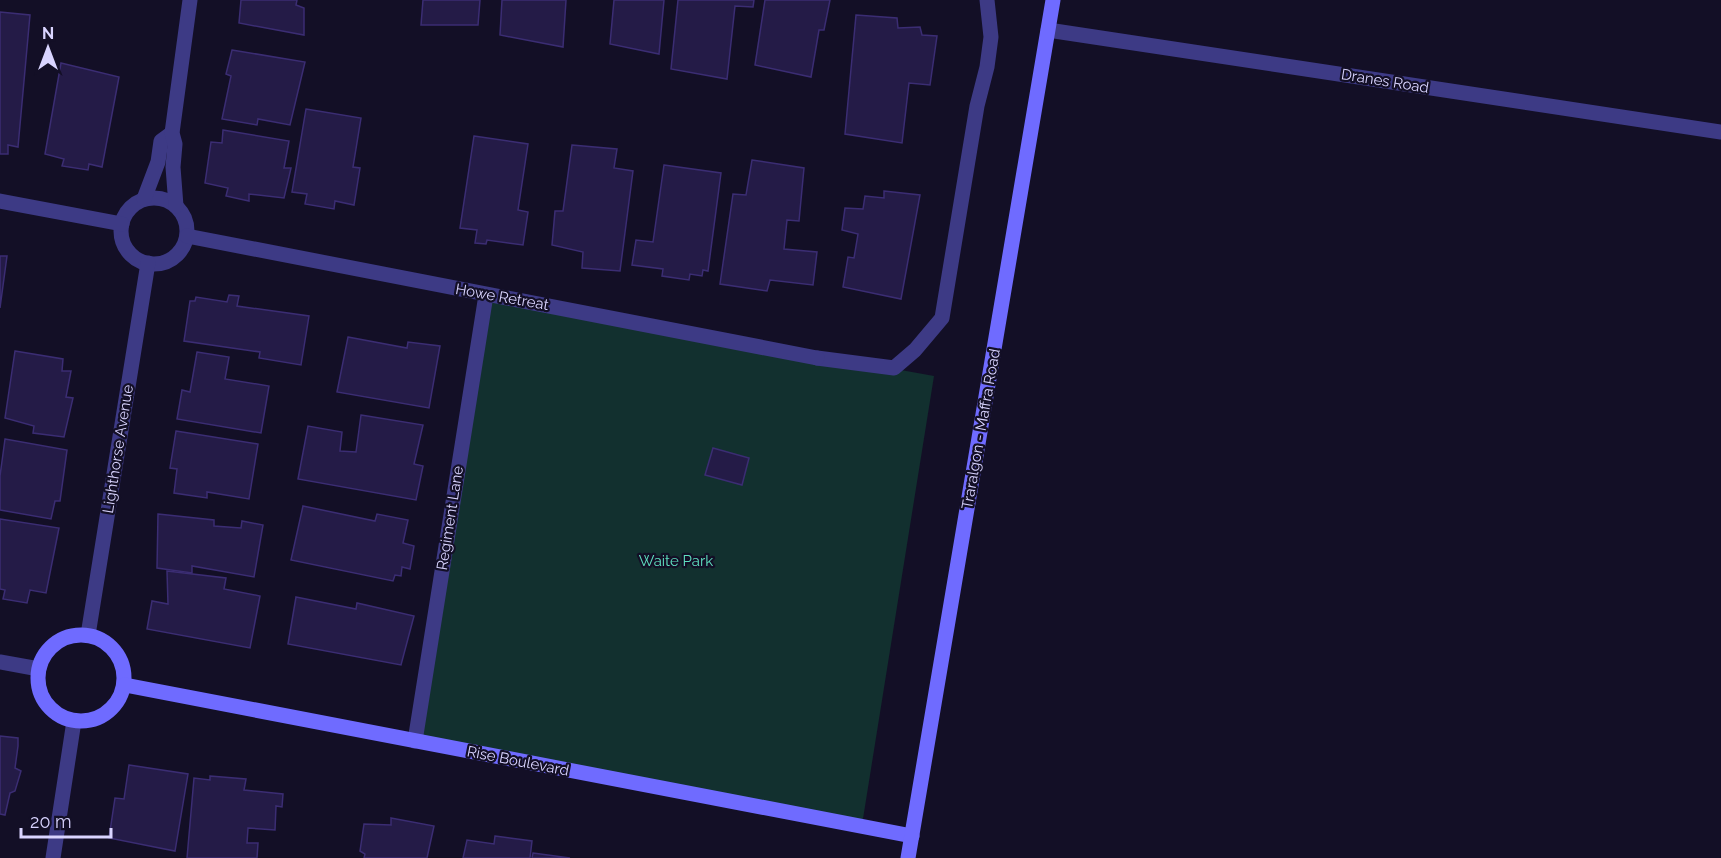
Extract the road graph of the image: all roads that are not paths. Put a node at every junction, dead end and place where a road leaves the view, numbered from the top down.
1 (190, 0) edge
2 (987, 0) edge
3 (1053, 0) edge
4 (1048, 30) junction
5 (1721, 132) edge
6 (172, 133) junction
7 (144, 200) junction
8 (0, 201) edge
9 (176, 206) junction
10 (122, 224) junction
11 (187, 237) junction
12 (148, 263) junction
13 (486, 295) junction
14 (88, 635) junction
15 (0, 662) edge
16 (39, 669) junction
17 (125, 686) junction
18 (74, 722) junction
19 (415, 741) junction
20 (912, 836) junction
21 (53, 858) edge
22 (908, 858) edge

1 - 6 street
2 - 13 street, Howe Retreat
3 - 4 street, Traralgon - Maffra Road
4 - 5 street, Dranes Road
4 - 20 street, Traralgon - Maffra Road
6 - 7 street
6 - 9 street
7 - 9 street
7 - 10 street
8 - 10 street
9 - 11 street
10 - 12 street
11 - 12 street
11 - 13 street, Howe Retreat
12 - 14 street, Lighthorse Avenue
13 - 19 street, Regiment Lane
14 - 16 street
14 - 17 street
15 - 16 street
16 - 18 street
17 - 18 street
17 - 19 street, Rise Boulevard
18 - 21 street
19 - 20 street, Rise Boulevard
20 - 22 street, Traralgon - Maffra Road

